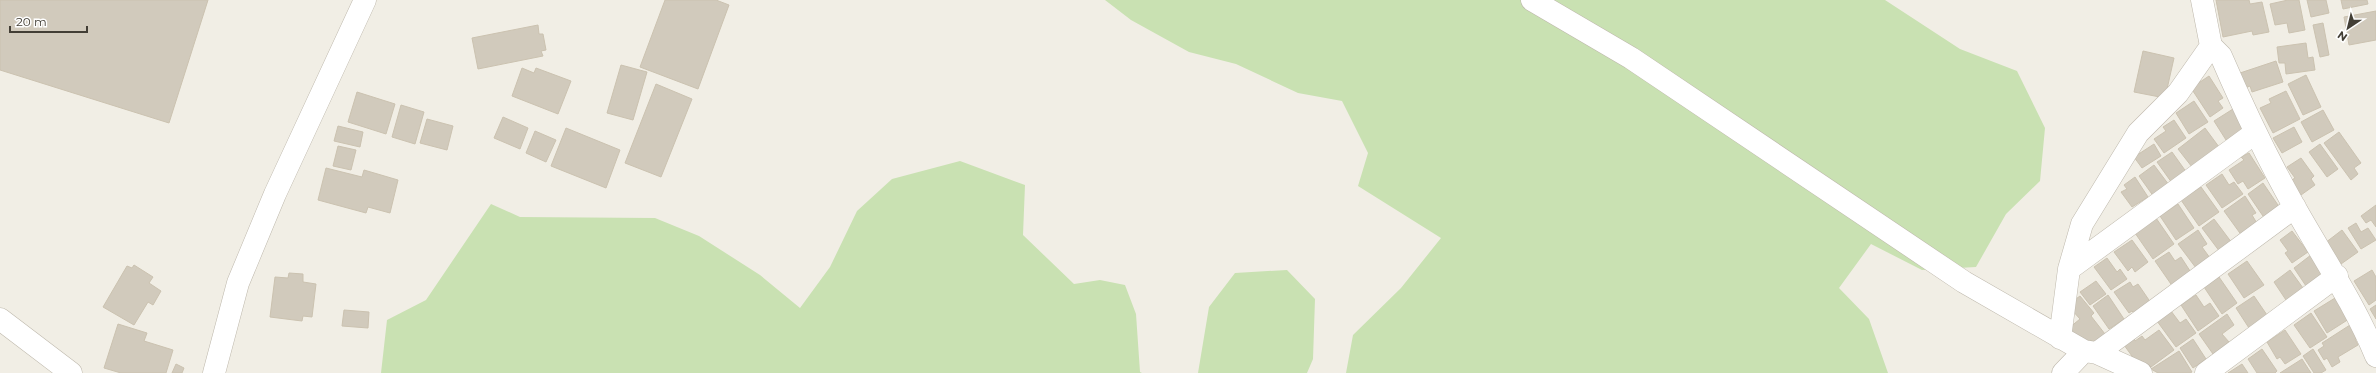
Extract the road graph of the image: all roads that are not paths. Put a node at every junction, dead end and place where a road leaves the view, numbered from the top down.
1 (365, 0) edge
2 (1532, 0) edge
3 (2202, 0) edge
4 (2211, 46) junction
5 (2255, 133) junction
6 (2295, 207) junction
7 (2069, 269) junction
8 (2337, 276) junction
9 (0, 319) edge
10 (2060, 338) junction
11 (2090, 352) junction
12 (2376, 356) edge
13 (71, 373) edge
14 (214, 373) edge
15 (2063, 373) edge
16 (2141, 373) edge
17 (2206, 373) edge

1 - 14 street
2 - 10 street
3 - 4 street
4 - 5 street
4 - 7 street
5 - 6 street
5 - 7 street
6 - 8 street
6 - 11 street
7 - 10 street
8 - 12 street
8 - 17 street
9 - 13 street
10 - 11 street
11 - 15 street
11 - 16 street

